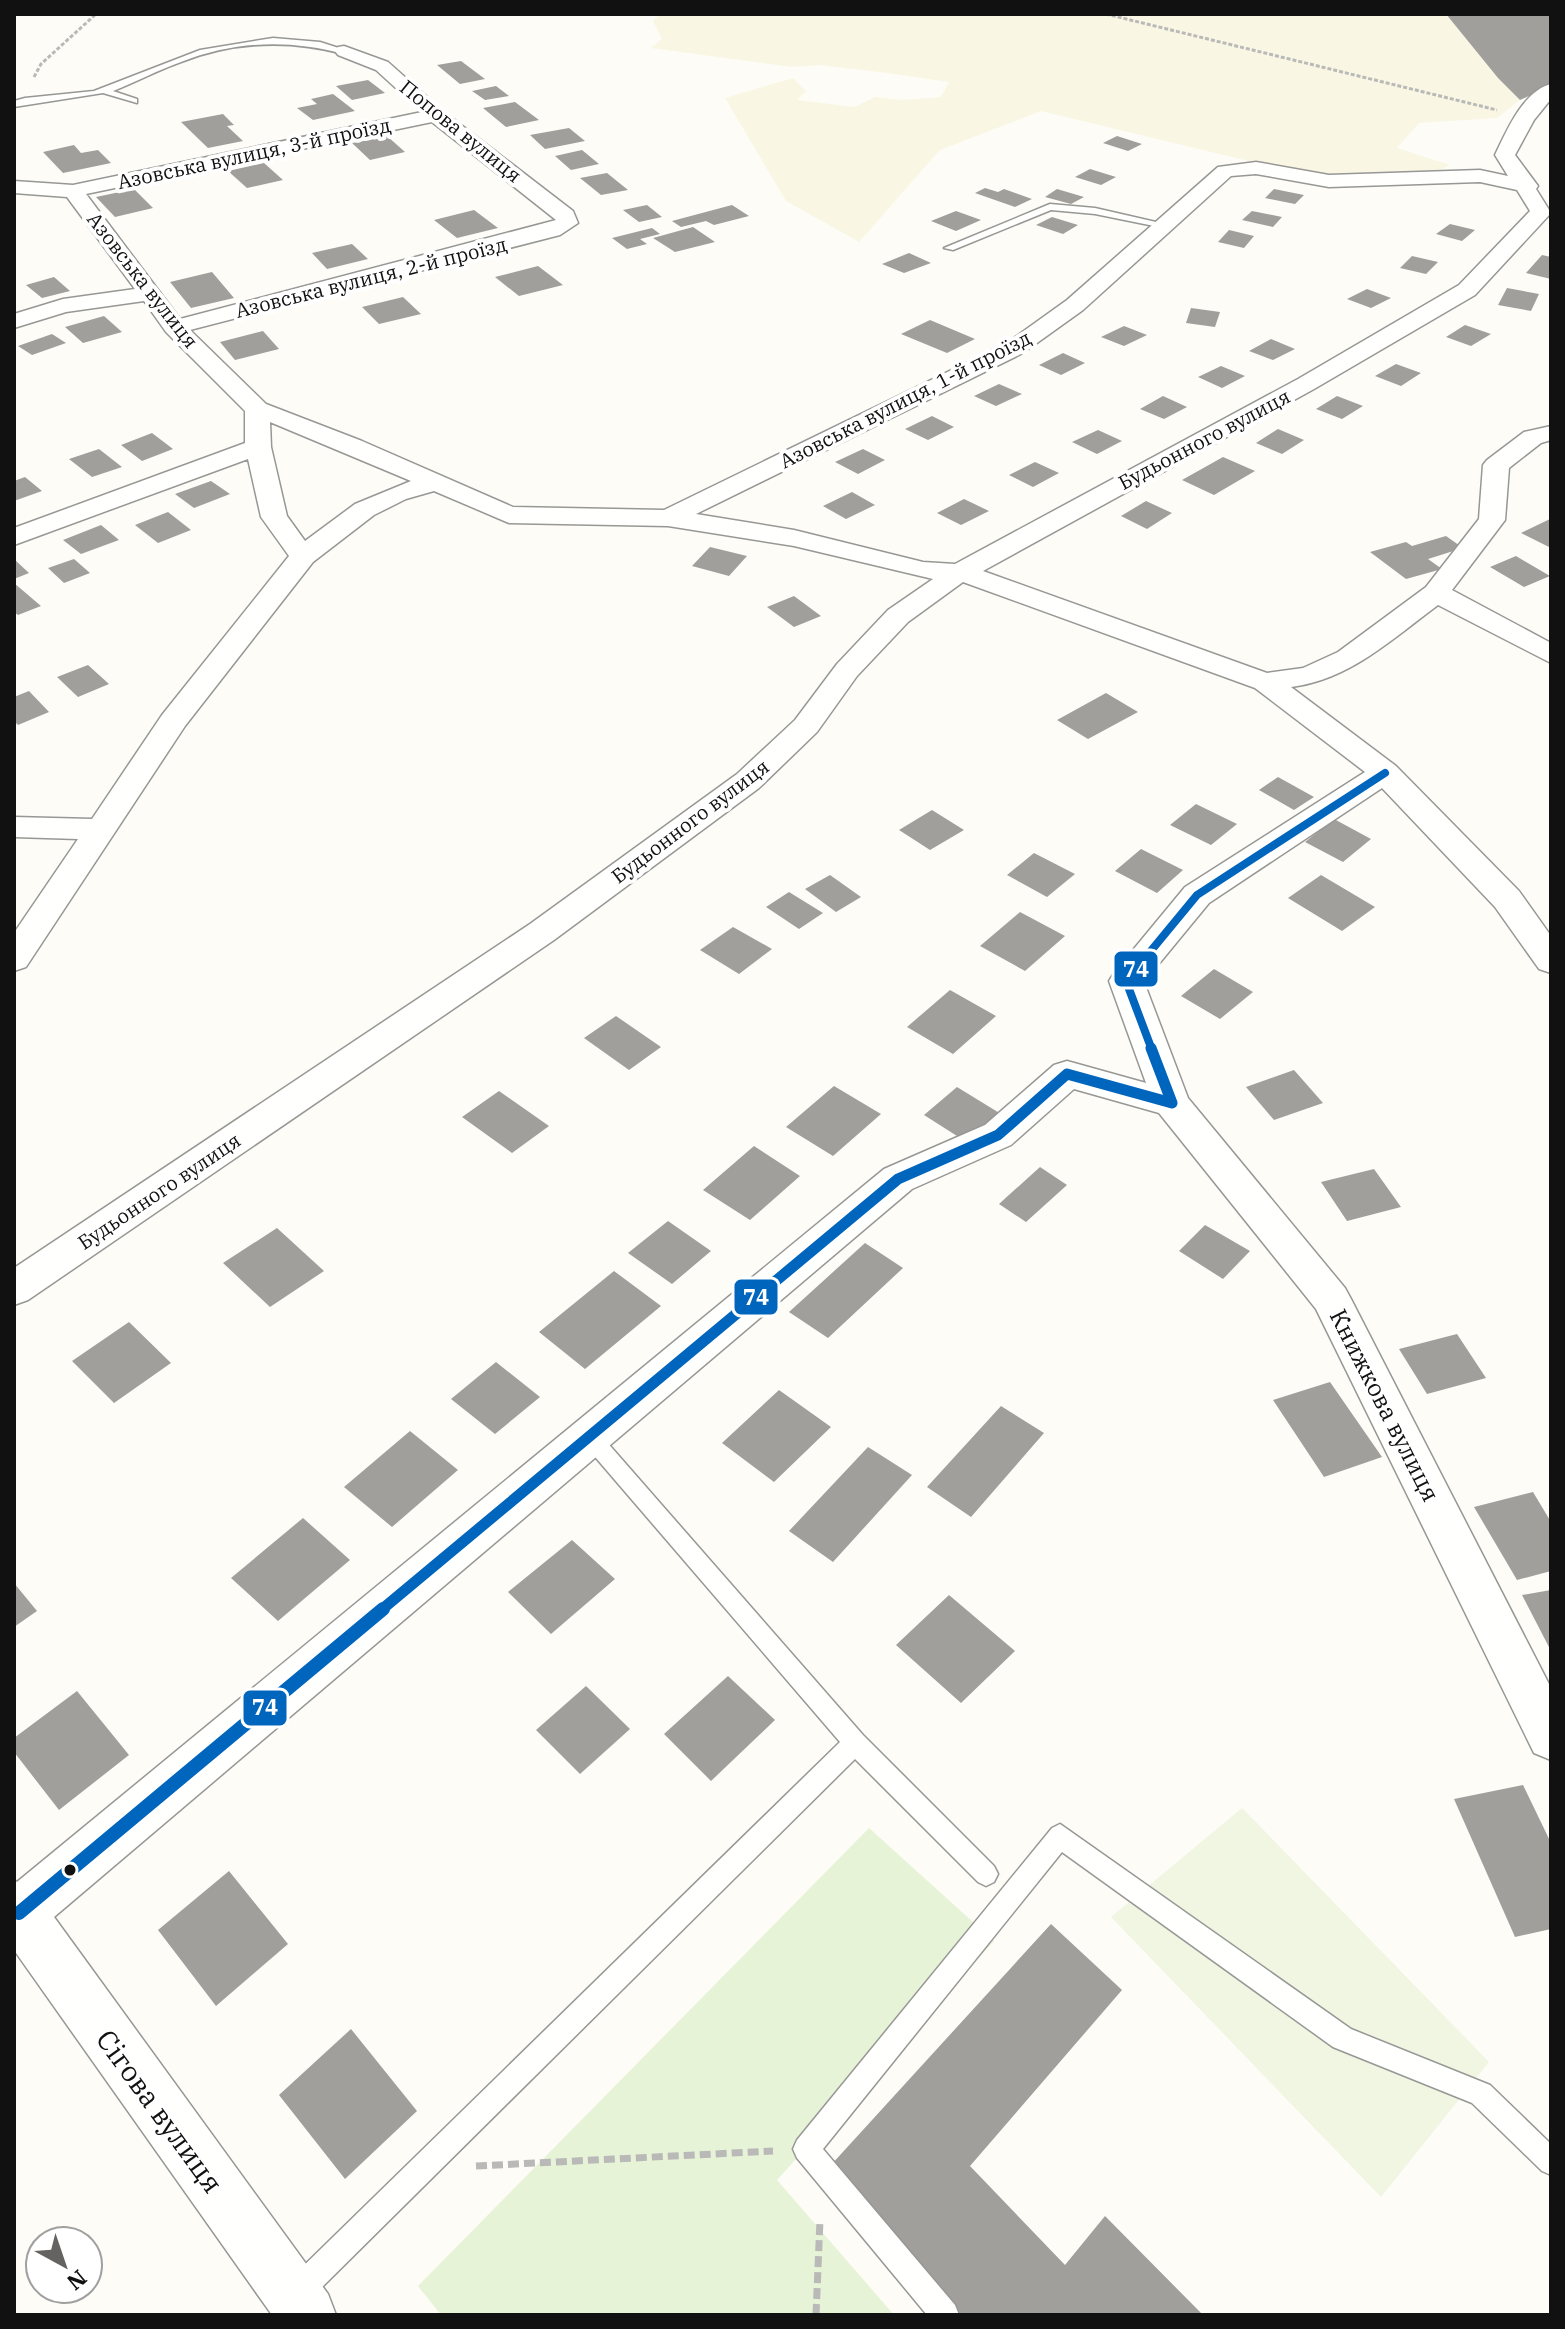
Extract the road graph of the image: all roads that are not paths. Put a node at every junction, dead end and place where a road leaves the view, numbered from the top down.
1 (344, 51) joint
2 (1551, 90) edge
3 (105, 91) junction
4 (134, 101) dead end
5 (17, 103) edge
6 (436, 115) junction
7 (1505, 155) junction
8 (1453, 175) junction
9 (14, 187) edge
10 (73, 191) junction
11 (1540, 203) edge
12 (567, 223) joint
13 (1164, 225) junction
14 (949, 248) dead end
15 (149, 294) junction
16 (14, 321) edge
17 (174, 327) junction
18 (257, 409) junction
19 (1551, 433) edge
20 (258, 447) junction
21 (437, 483) junction
22 (727, 489) junction
23 (668, 518) junction
24 (14, 537) edge
25 (794, 538) junction
26 (303, 556) junction
27 (960, 572) junction
28 (1436, 593) junction
29 (1551, 654) edge
30 (1265, 682) junction
31 (1385, 773) junction
32 (14, 827) edge
33 (98, 829) junction
34 (14, 959) edge
35 (1551, 961) edge
36 (1172, 1103) junction
37 (14, 1289) edge
38 (591, 1438) junction
39 (1551, 1737) edge
40 (855, 1743) junction
41 (986, 1874) dead end
42 (16, 1909) edge
43 (1551, 2162) edge
44 (300, 2306) edge
45 (945, 2315) edge

1 - 3 lane
1 - 6 street, Попова вулиця
2 - 7 street
3 - 4 lane
3 - 5 lane
6 - 10 street, Азовська вулиця, 3-й проїзд
6 - 12 street, Попова вулиця
7 - 8 street
7 - 11 street
8 - 11 street
8 - 13 street, Азовська вулиця, 1-й проїзд
9 - 10 street, Азовська вулиця
10 - 15 street, Азовська вулиця
11 - 27 street, Будьонного вулиця
12 - 17 street, Азовська вулиця, 2-й проїзд
13 - 14 lane
13 - 22 street, Азовська вулиця, 1-й проїзд
15 - 16 street
15 - 17 street, Азовська вулиця
17 - 18 street, Азовська вулиця
18 - 20 street
18 - 21 street
19 - 28 street
20 - 24 street
20 - 26 street
21 - 23 street
21 - 26 street
22 - 23 street, Азовська вулиця, 1-й проїзд
22 - 25 street
23 - 25 street
25 - 27 street
26 - 33 street
27 - 30 street
27 - 37 street, Будьонного вулиця
28 - 29 street
28 - 30 street
30 - 31 street
31 - 35 street
31 - 36 street, Книжкова вулиця
32 - 33 street
33 - 34 street
36 - 38 street
36 - 39 street, Книжкова вулиця
38 - 40 lane
38 - 42 street
40 - 41 lane
40 - 44 lane
42 - 44 street, Сігова вулиця
43 - 45 lane

